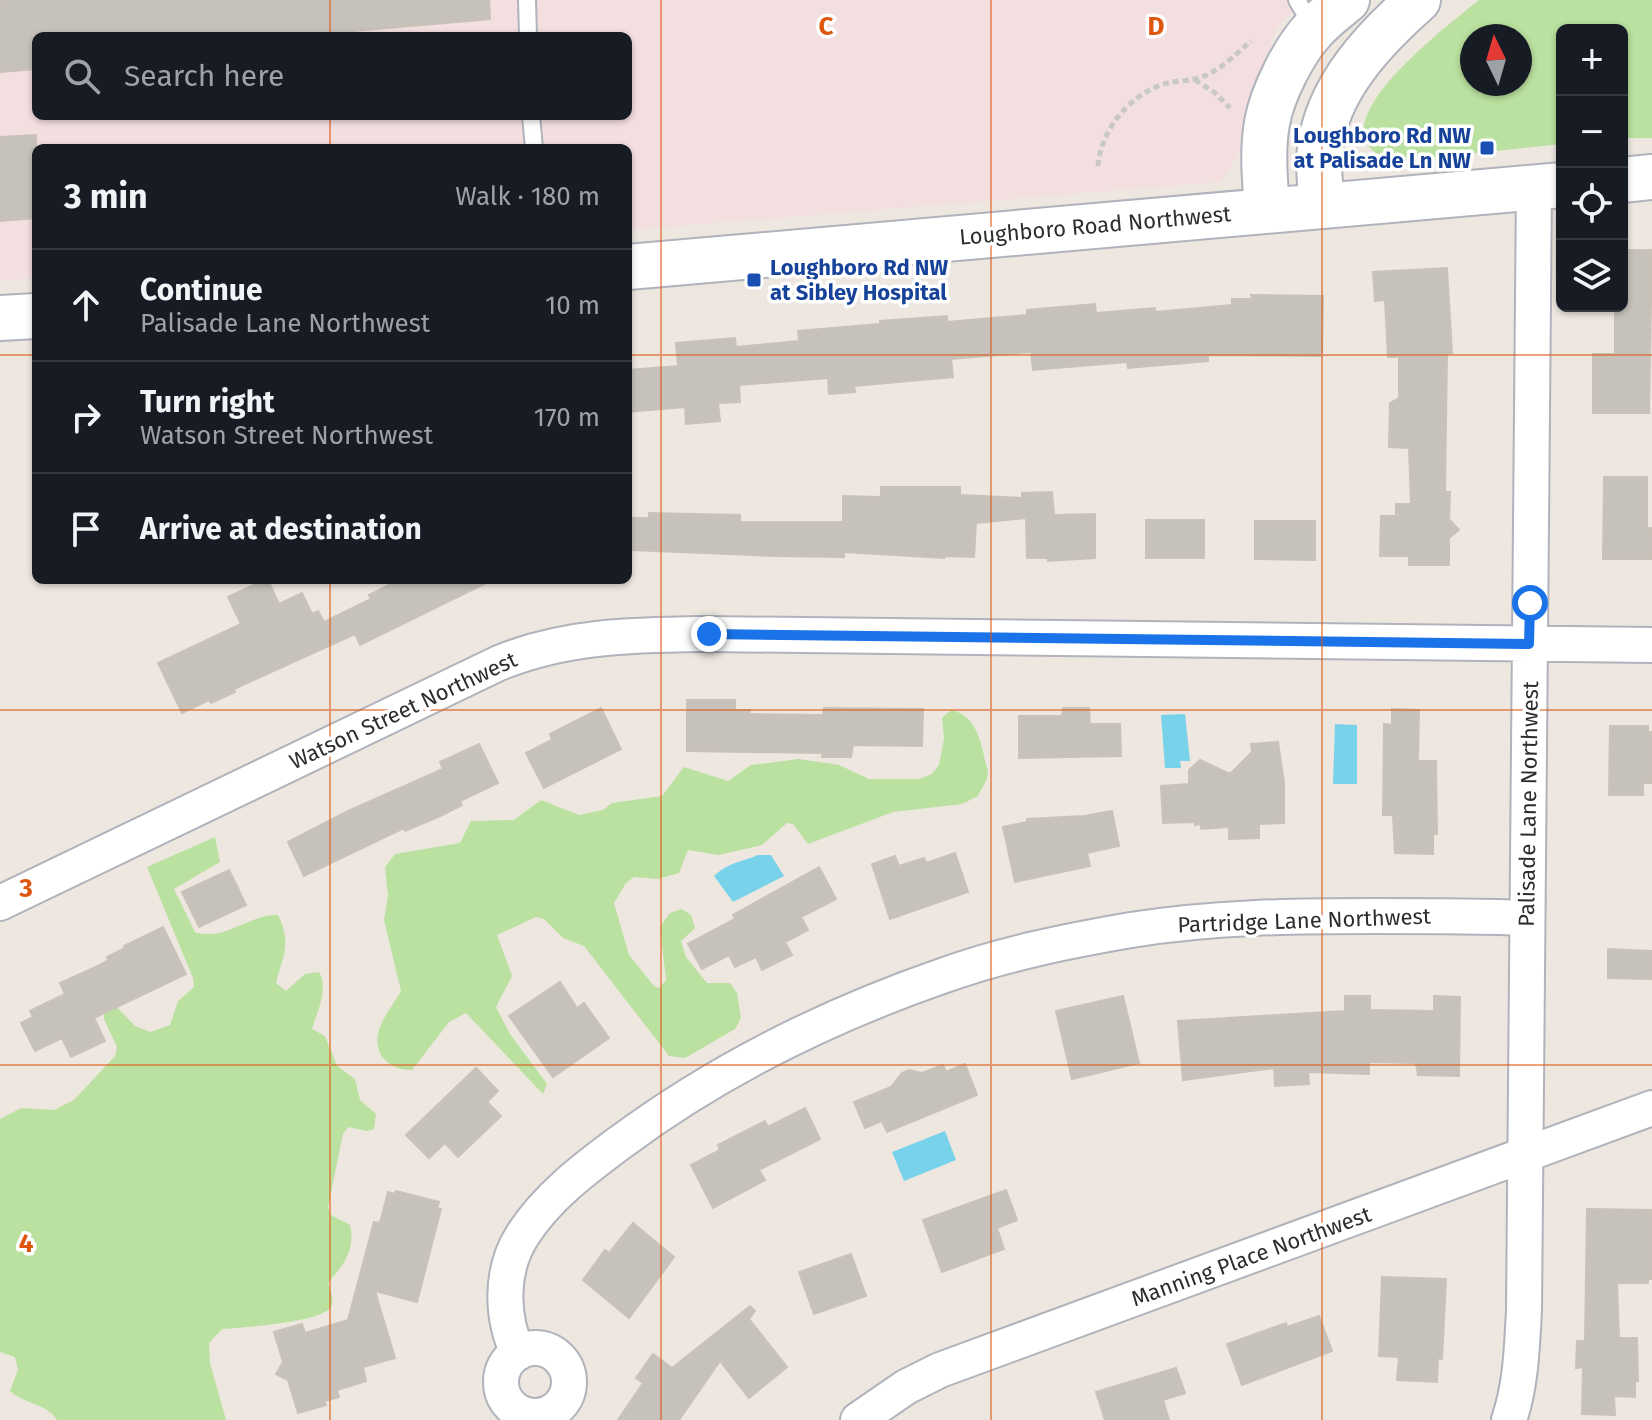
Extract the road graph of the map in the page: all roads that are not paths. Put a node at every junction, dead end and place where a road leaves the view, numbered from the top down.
1 (527, 0) edge
2 (1347, 0) edge
3 (1418, 0) edge
4 (1305, 14) edge
5 (528, 32) edge
6 (531, 120) edge
7 (534, 144) edge
8 (1652, 177) edge
9 (1628, 179) edge
10 (1548, 186) edge
11 (1322, 206) junction
12 (1267, 210) junction
13 (632, 267) edge
14 (32, 316) edge
15 (0, 318) edge
16 (1529, 644) junction
17 (1652, 645) edge
18 (0, 903) edge
19 (1527, 918) junction
20 (1652, 1108) edge
21 (1524, 1155) junction
22 (518, 1353) dead end
23 (858, 1420) edge
24 (1509, 1420) edge

1 - 5 lane
2 - 4 main road
3 - 11 main road
4 - 12 main road
6 - 7 lane
8 - 9 main road
10 - 11 main road, Loughboro Road Northwest
10 - 16 street, Palisade Lane Northwest
11 - 12 main road, Loughboro Road Northwest
12 - 13 main road, Loughboro Road Northwest
14 - 15 main road
16 - 17 street, Watson Street Northwest
16 - 18 street, Watson Street Northwest
16 - 19 street, Palisade Lane Northwest
19 - 21 street, Palisade Lane Northwest
19 - 22 street, Partridge Lane Northwest
20 - 21 street, Manning Place Northwest
21 - 23 street, Manning Place Northwest
21 - 24 street, Palisade Lane Northwest

